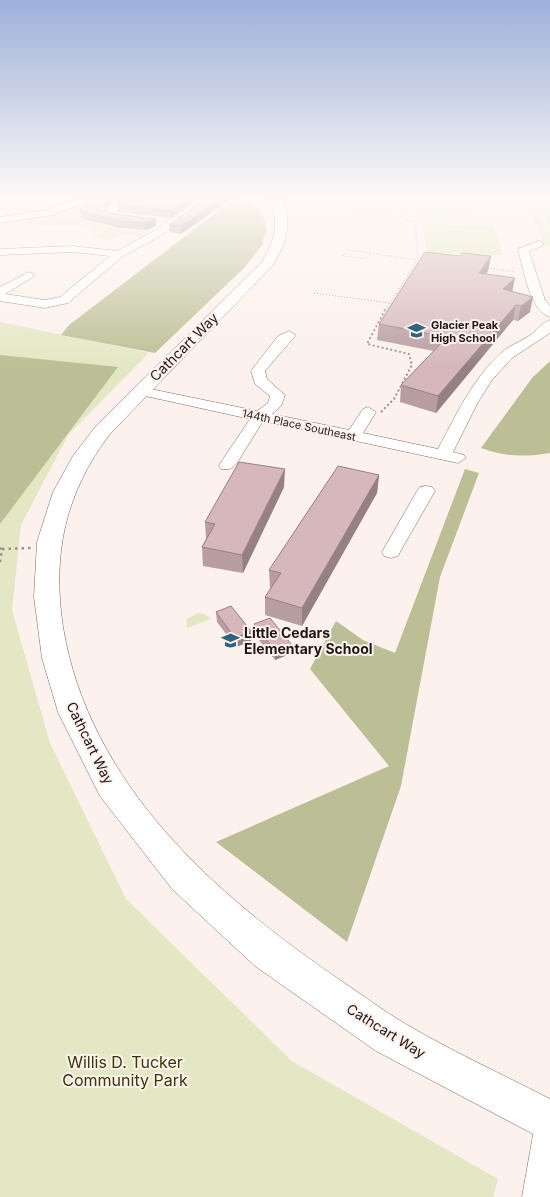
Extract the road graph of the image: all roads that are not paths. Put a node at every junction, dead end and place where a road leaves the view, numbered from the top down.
1 (118, 255) edge
2 (271, 255) edge
3 (525, 255) edge
4 (29, 275) dead end
5 (0, 292) edge
6 (0, 297) edge
7 (550, 313) edge
8 (550, 324) edge
9 (290, 335) dead end
10 (141, 391) junction
11 (368, 412) dead end
12 (259, 416) junction
13 (357, 432) junction
14 (227, 465) dead end
15 (426, 491) dead end
16 (391, 552) dead end
17 (550, 1122) edge
18 (550, 1135) edge
19 (540, 1197) edge

1 - 6 street
2 - 10 main road, Cathcart Way
3 - 7 street
4 - 5 street
8 - 13 street, 144th Place Southeast
9 - 12 street
10 - 12 street, 144th Place Southeast
10 - 17 main road, Cathcart Way
11 - 13 street
12 - 13 street, 144th Place Southeast
12 - 14 street
15 - 16 street
18 - 19 street

